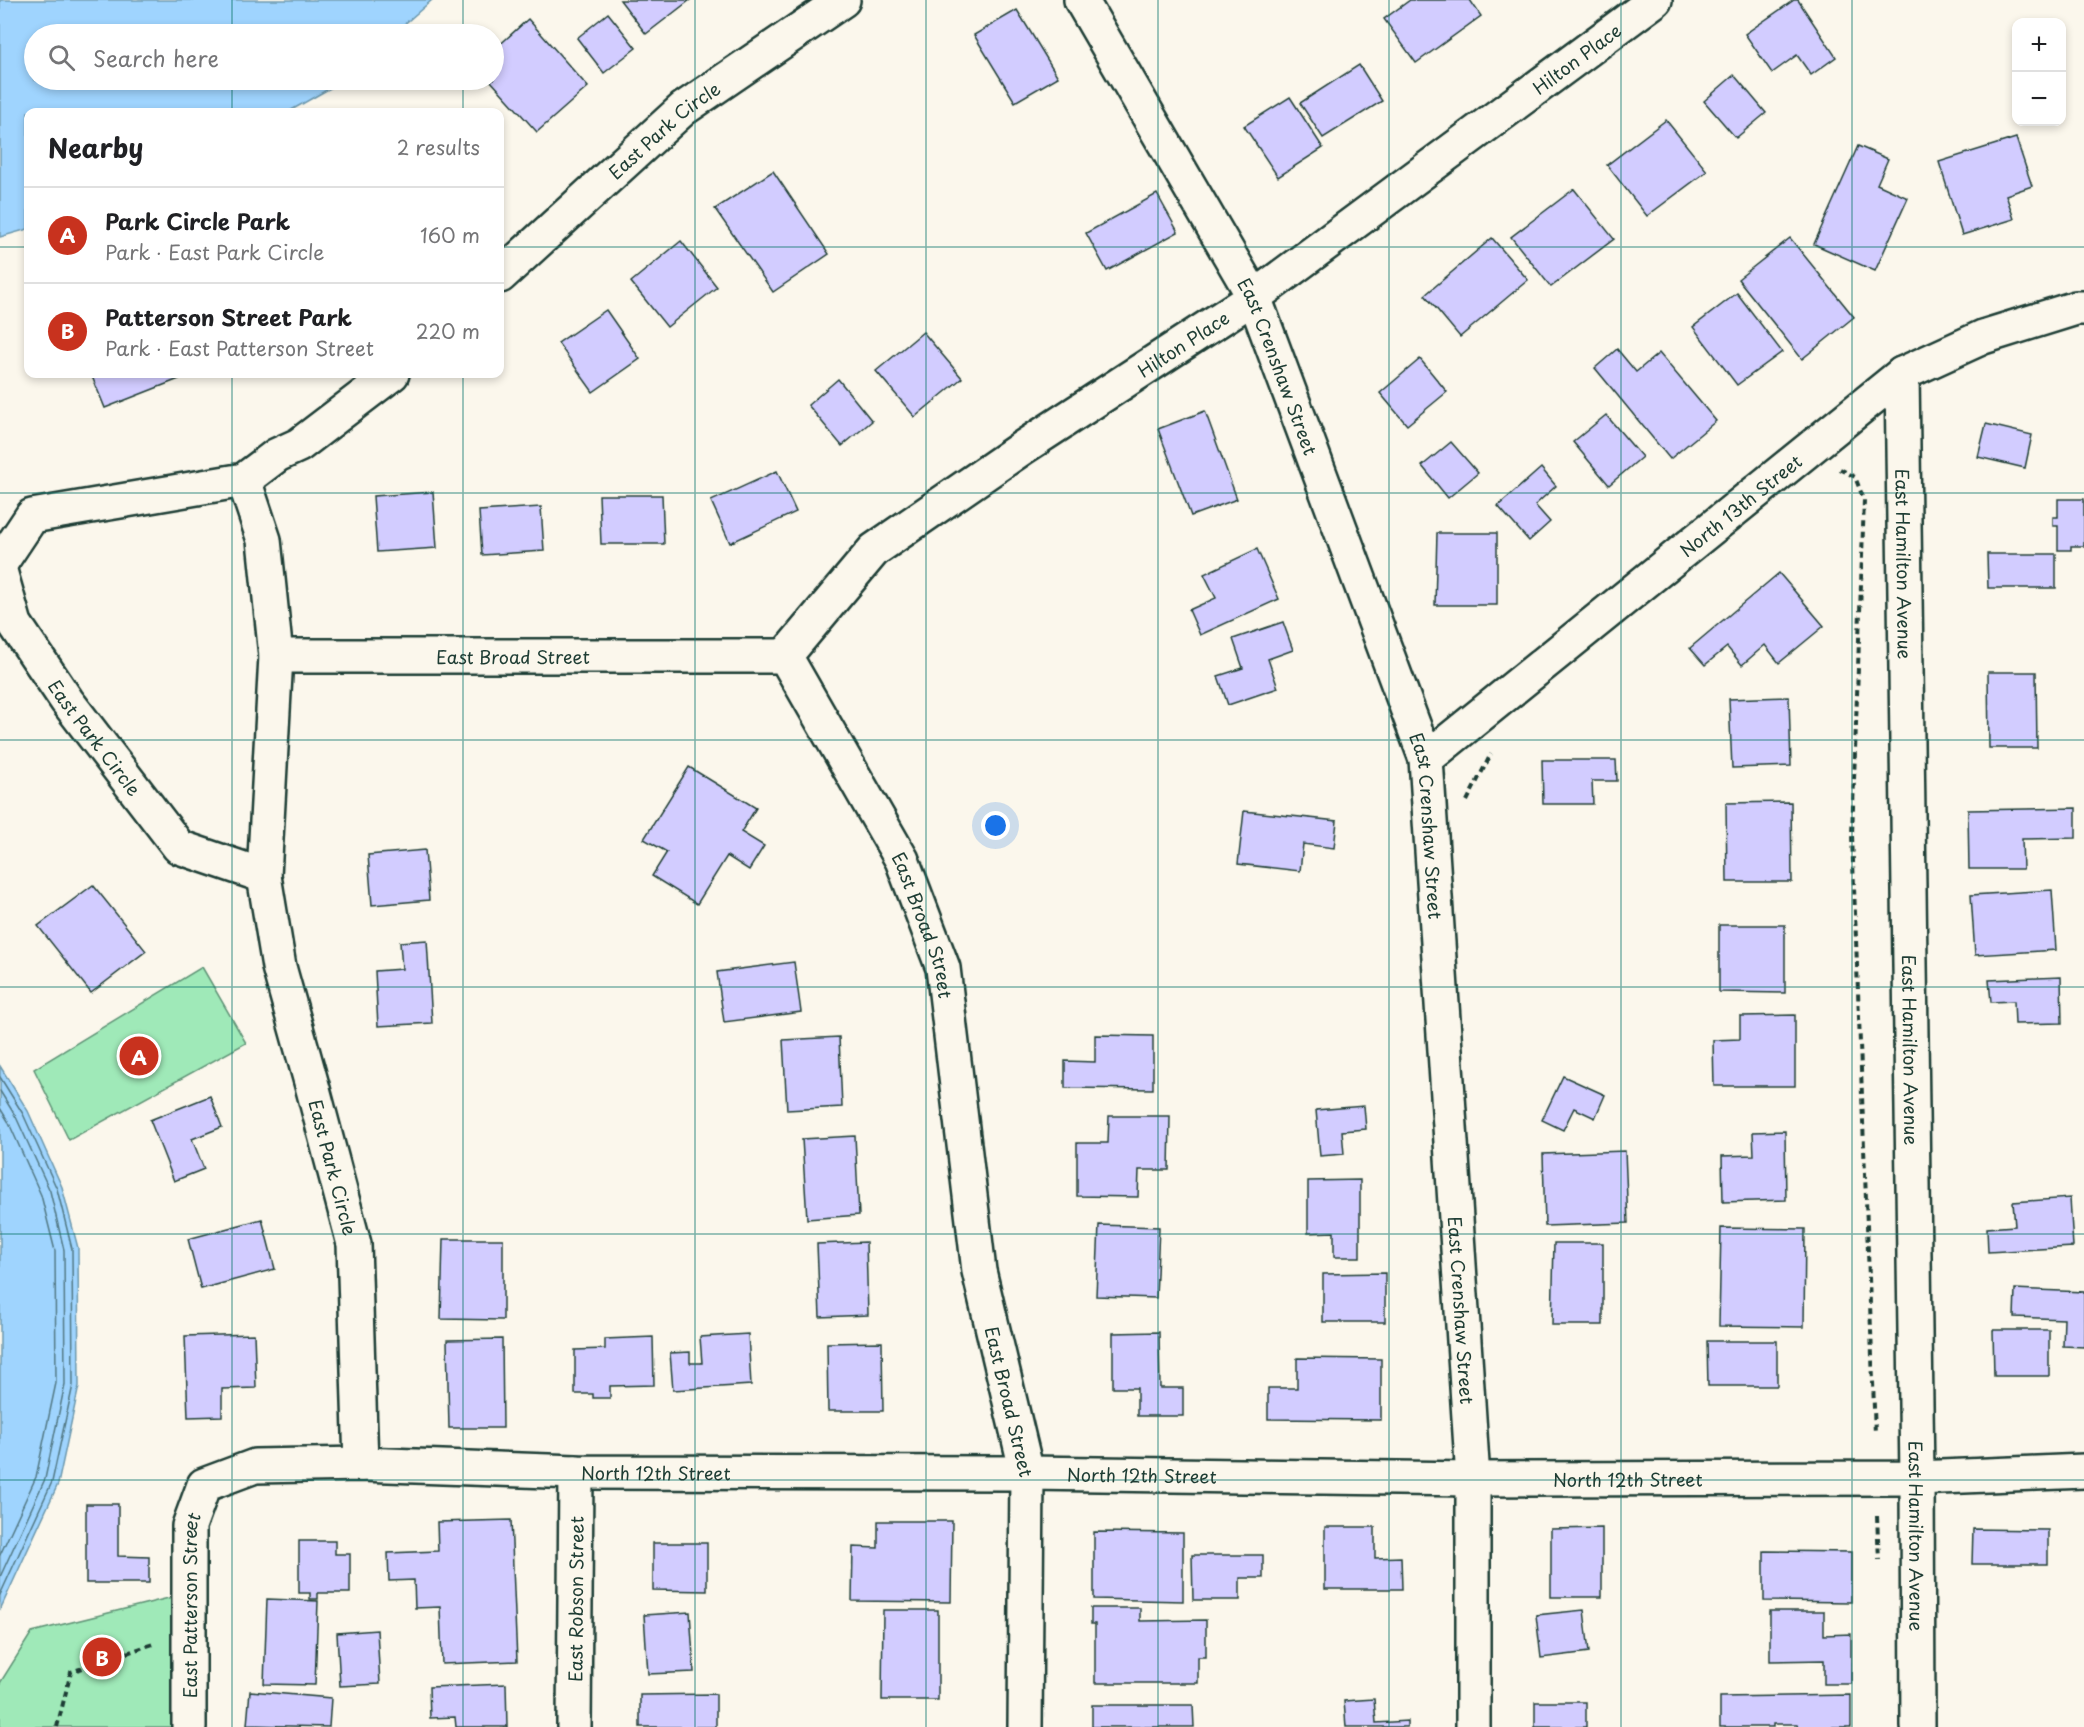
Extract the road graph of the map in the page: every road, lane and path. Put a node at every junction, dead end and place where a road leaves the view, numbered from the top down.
1 (843, 0) edge
2 (1081, 0) edge
3 (1655, 0) edge
4 (504, 272) edge
5 (1254, 297) junction
6 (2084, 308) edge
7 (1902, 374) junction
8 (387, 378) edge
9 (1838, 468) dead end
10 (244, 480) junction
11 (0, 564) edge
12 (0, 571) edge
13 (276, 656) junction
14 (785, 656) junction
15 (1491, 753) dead end
16 (1426, 759) junction
17 (1467, 801) dead end
18 (264, 876) junction
19 (1875, 1434) dead end
20 (361, 1464) junction
21 (2084, 1471) edge
22 (576, 1472) junction
23 (1027, 1473) junction
24 (1917, 1478) junction
25 (1473, 1479) junction
26 (204, 1485) joint
27 (189, 1632) junction
28 (57, 1727) edge
29 (189, 1727) edge
30 (574, 1727) edge
31 (1025, 1727) edge
32 (1473, 1727) edge
33 (1918, 1727) edge

1 - 4 street, East Park Circle
2 - 5 street, East Crenshaw Street
3 - 5 street, Hilton Place
5 - 14 street, Hilton Place
5 - 16 street, East Crenshaw Street
6 - 7 street, North 13th Street
7 - 16 street, North 13th Street
7 - 24 street, East Hamilton Avenue
8 - 10 street
9 - 19 path
10 - 11 street
10 - 13 street, East Park Circle
12 - 18 street, East Park Circle
13 - 14 street, East Broad Street
13 - 18 street, East Park Circle
14 - 23 street, East Broad Street
15 - 17 path
16 - 25 street, East Crenshaw Street
18 - 20 street, East Park Circle
20 - 22 street, North 12th Street
20 - 26 street, North 12th Street
21 - 24 street, North 12th Street
22 - 23 street, North 12th Street
22 - 30 street, East Robson Street
23 - 25 street, North 12th Street
23 - 31 street, East Broad Street
24 - 25 street, North 12th Street
24 - 33 street, East Hamilton Avenue
25 - 32 street, East Crenshaw Street
26 - 27 street, East Patterson Street
27 - 28 path
27 - 29 street, East Patterson Street

